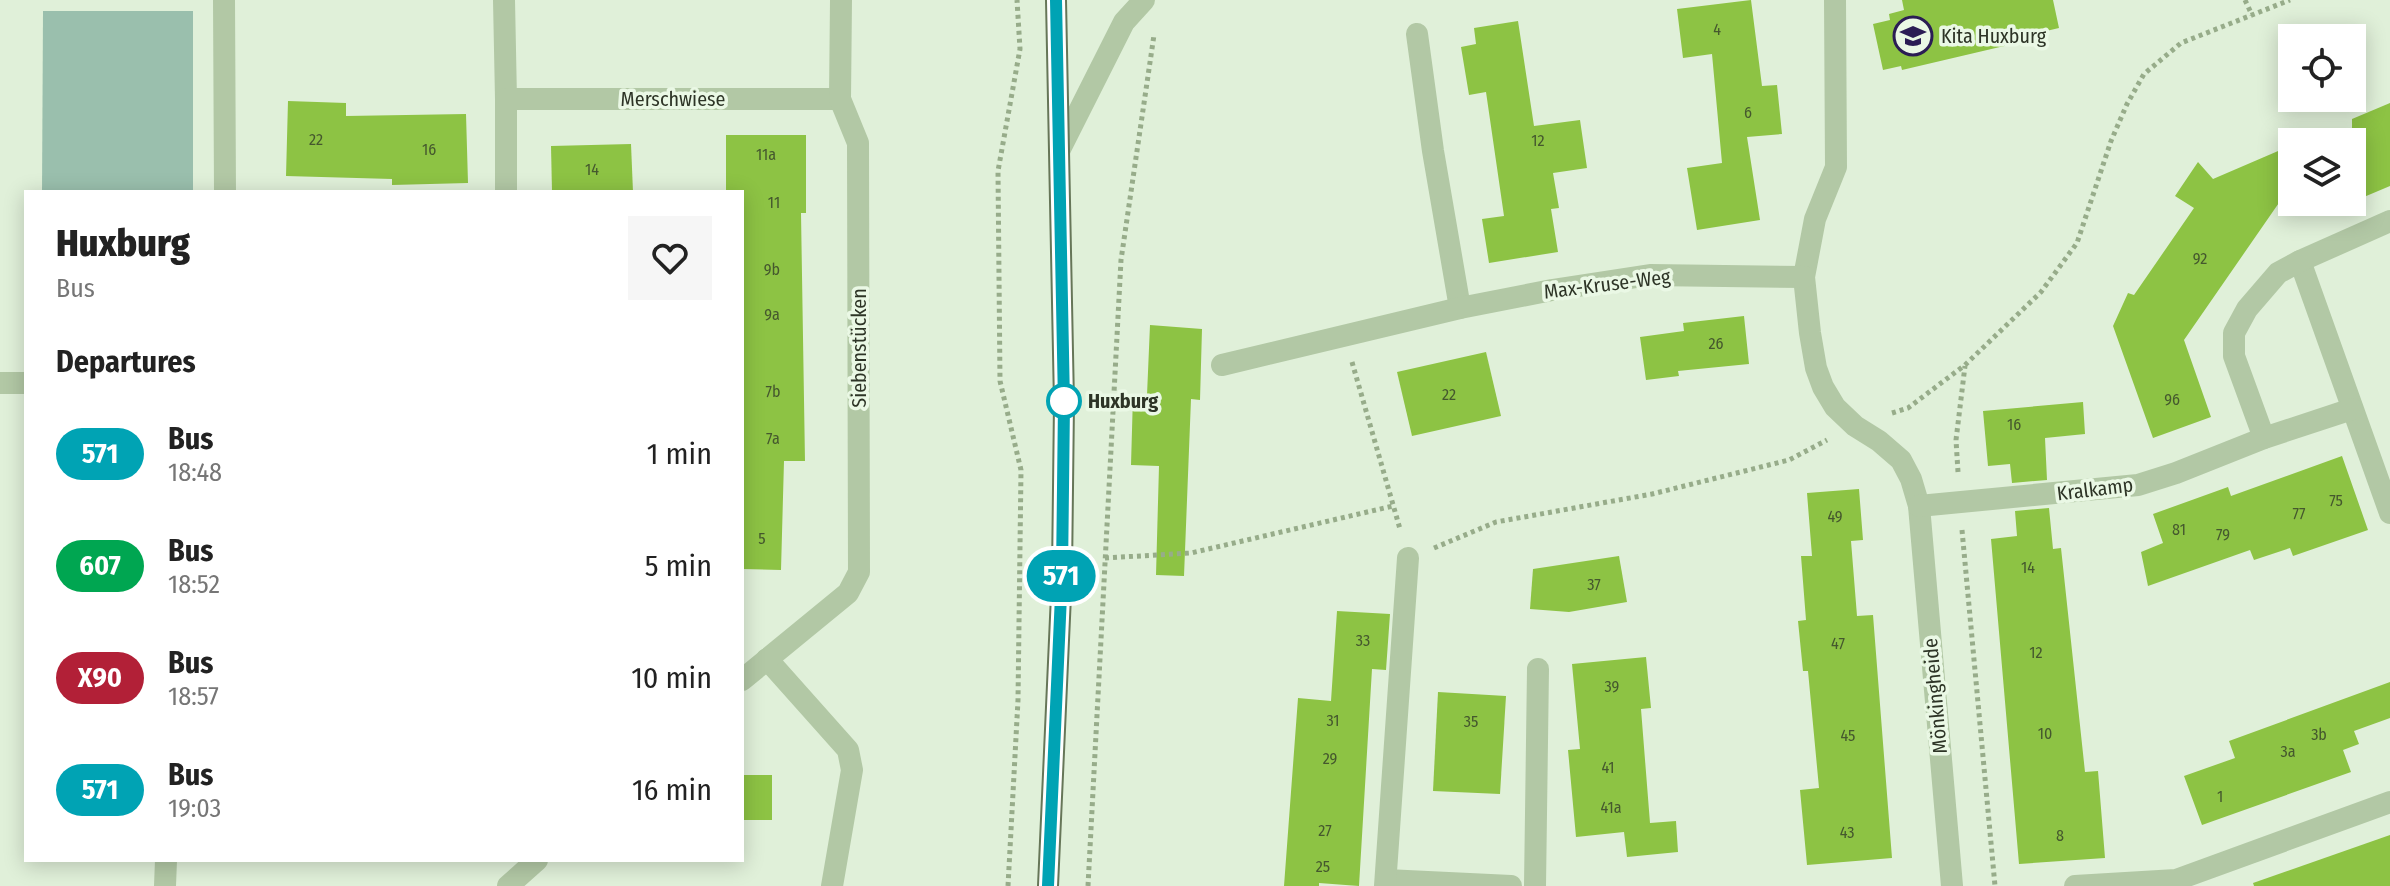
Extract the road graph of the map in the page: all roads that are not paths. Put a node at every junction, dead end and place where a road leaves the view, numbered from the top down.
1 (224, 0) edge
2 (504, 0) edge
3 (841, 0) edge
4 (1056, 0) edge
5 (1144, 0) edge
6 (1835, 0) edge
7 (1417, 34) dead end
8 (506, 99) junction
9 (840, 99) junction
10 (1060, 149) junction
11 (225, 190) edge
12 (506, 190) edge
13 (2390, 221) edge
14 (2300, 261) junction
15 (1804, 277) junction
16 (1460, 308) junction
17 (1222, 365) dead end
18 (0, 383) edge
19 (24, 383) edge
20 (2352, 409) junction
21 (2264, 438) junction
22 (1919, 506) junction
23 (2390, 513) edge
24 (1408, 558) road end
25 (767, 659) junction
26 (1538, 669) dead end
27 (744, 678) edge
28 (2390, 802) edge
29 (166, 862) edge
30 (535, 862) edge
31 (1386, 883) edge
32 (165, 886) edge
33 (508, 886) edge
34 (832, 886) edge
35 (1048, 886) edge
36 (1511, 886) edge
37 (1535, 886) edge
38 (1952, 886) edge
39 (2075, 886) edge

1 - 11 street
2 - 8 street
3 - 9 street, Siebenstücken
4 - 10 main road
5 - 10 street
6 - 15 street
7 - 16 street
8 - 9 street, Merschwiese
8 - 12 street
9 - 25 street, Siebenstücken
10 - 35 main road
13 - 14 street
14 - 20 street
14 - 21 street
15 - 16 street, Max-Kruse-Weg
15 - 22 street
16 - 17 street, Max-Kruse-Weg
18 - 19 street
20 - 21 street, Kralkamp
20 - 23 street
21 - 22 street, Kralkamp
22 - 38 street, Mönkingheide
24 - 31 street
25 - 27 street, Siebenstücken
25 - 34 street
26 - 37 street
28 - 39 street
29 - 32 street
30 - 33 street
31 - 36 street

